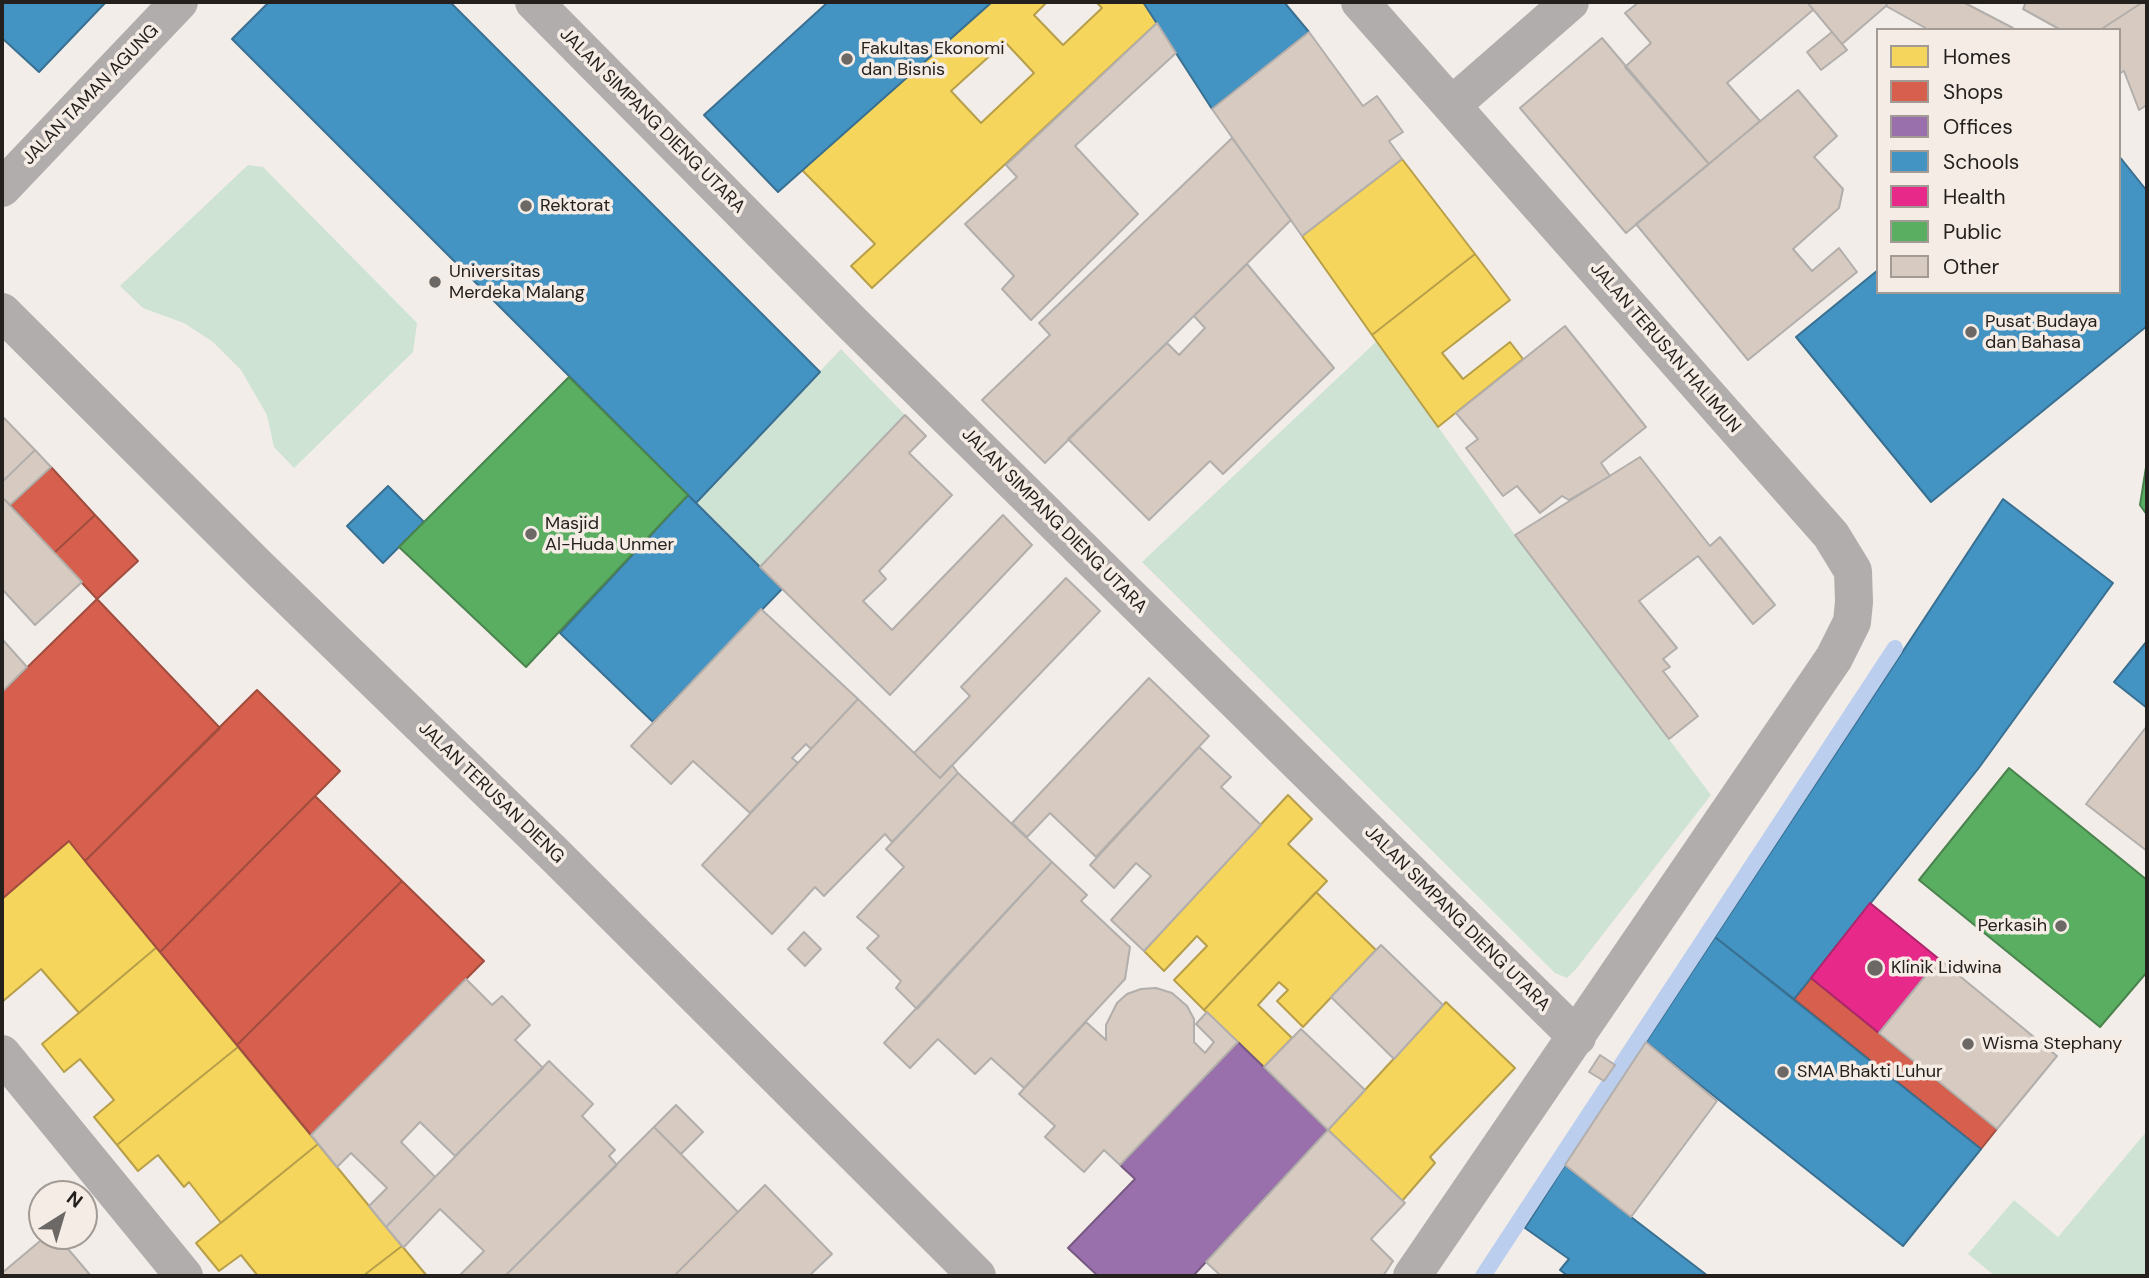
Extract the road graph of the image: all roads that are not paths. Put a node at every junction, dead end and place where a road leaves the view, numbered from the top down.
1 (179, 2) edge
2 (534, 2) edge
3 (1360, 2) edge
4 (1570, 2) edge
5 (1452, 105) junction
6 (2, 188) edge
7 (2, 312) edge
8 (1577, 1037) junction
9 (2, 1054) edge
10 (184, 1276) edge
11 (977, 1276) edge
12 (1412, 1276) edge

1 - 6 street, JALAN TAMAN AGUNG
2 - 8 street, JALAN SIMPANG DIENG UTARA
3 - 5 street, JALAN TERUSAN HALIMUN
4 - 5 street
5 - 8 street, JALAN TERUSAN HALIMUN
7 - 11 street, JALAN TERUSAN DIENG
8 - 12 street
9 - 10 street

